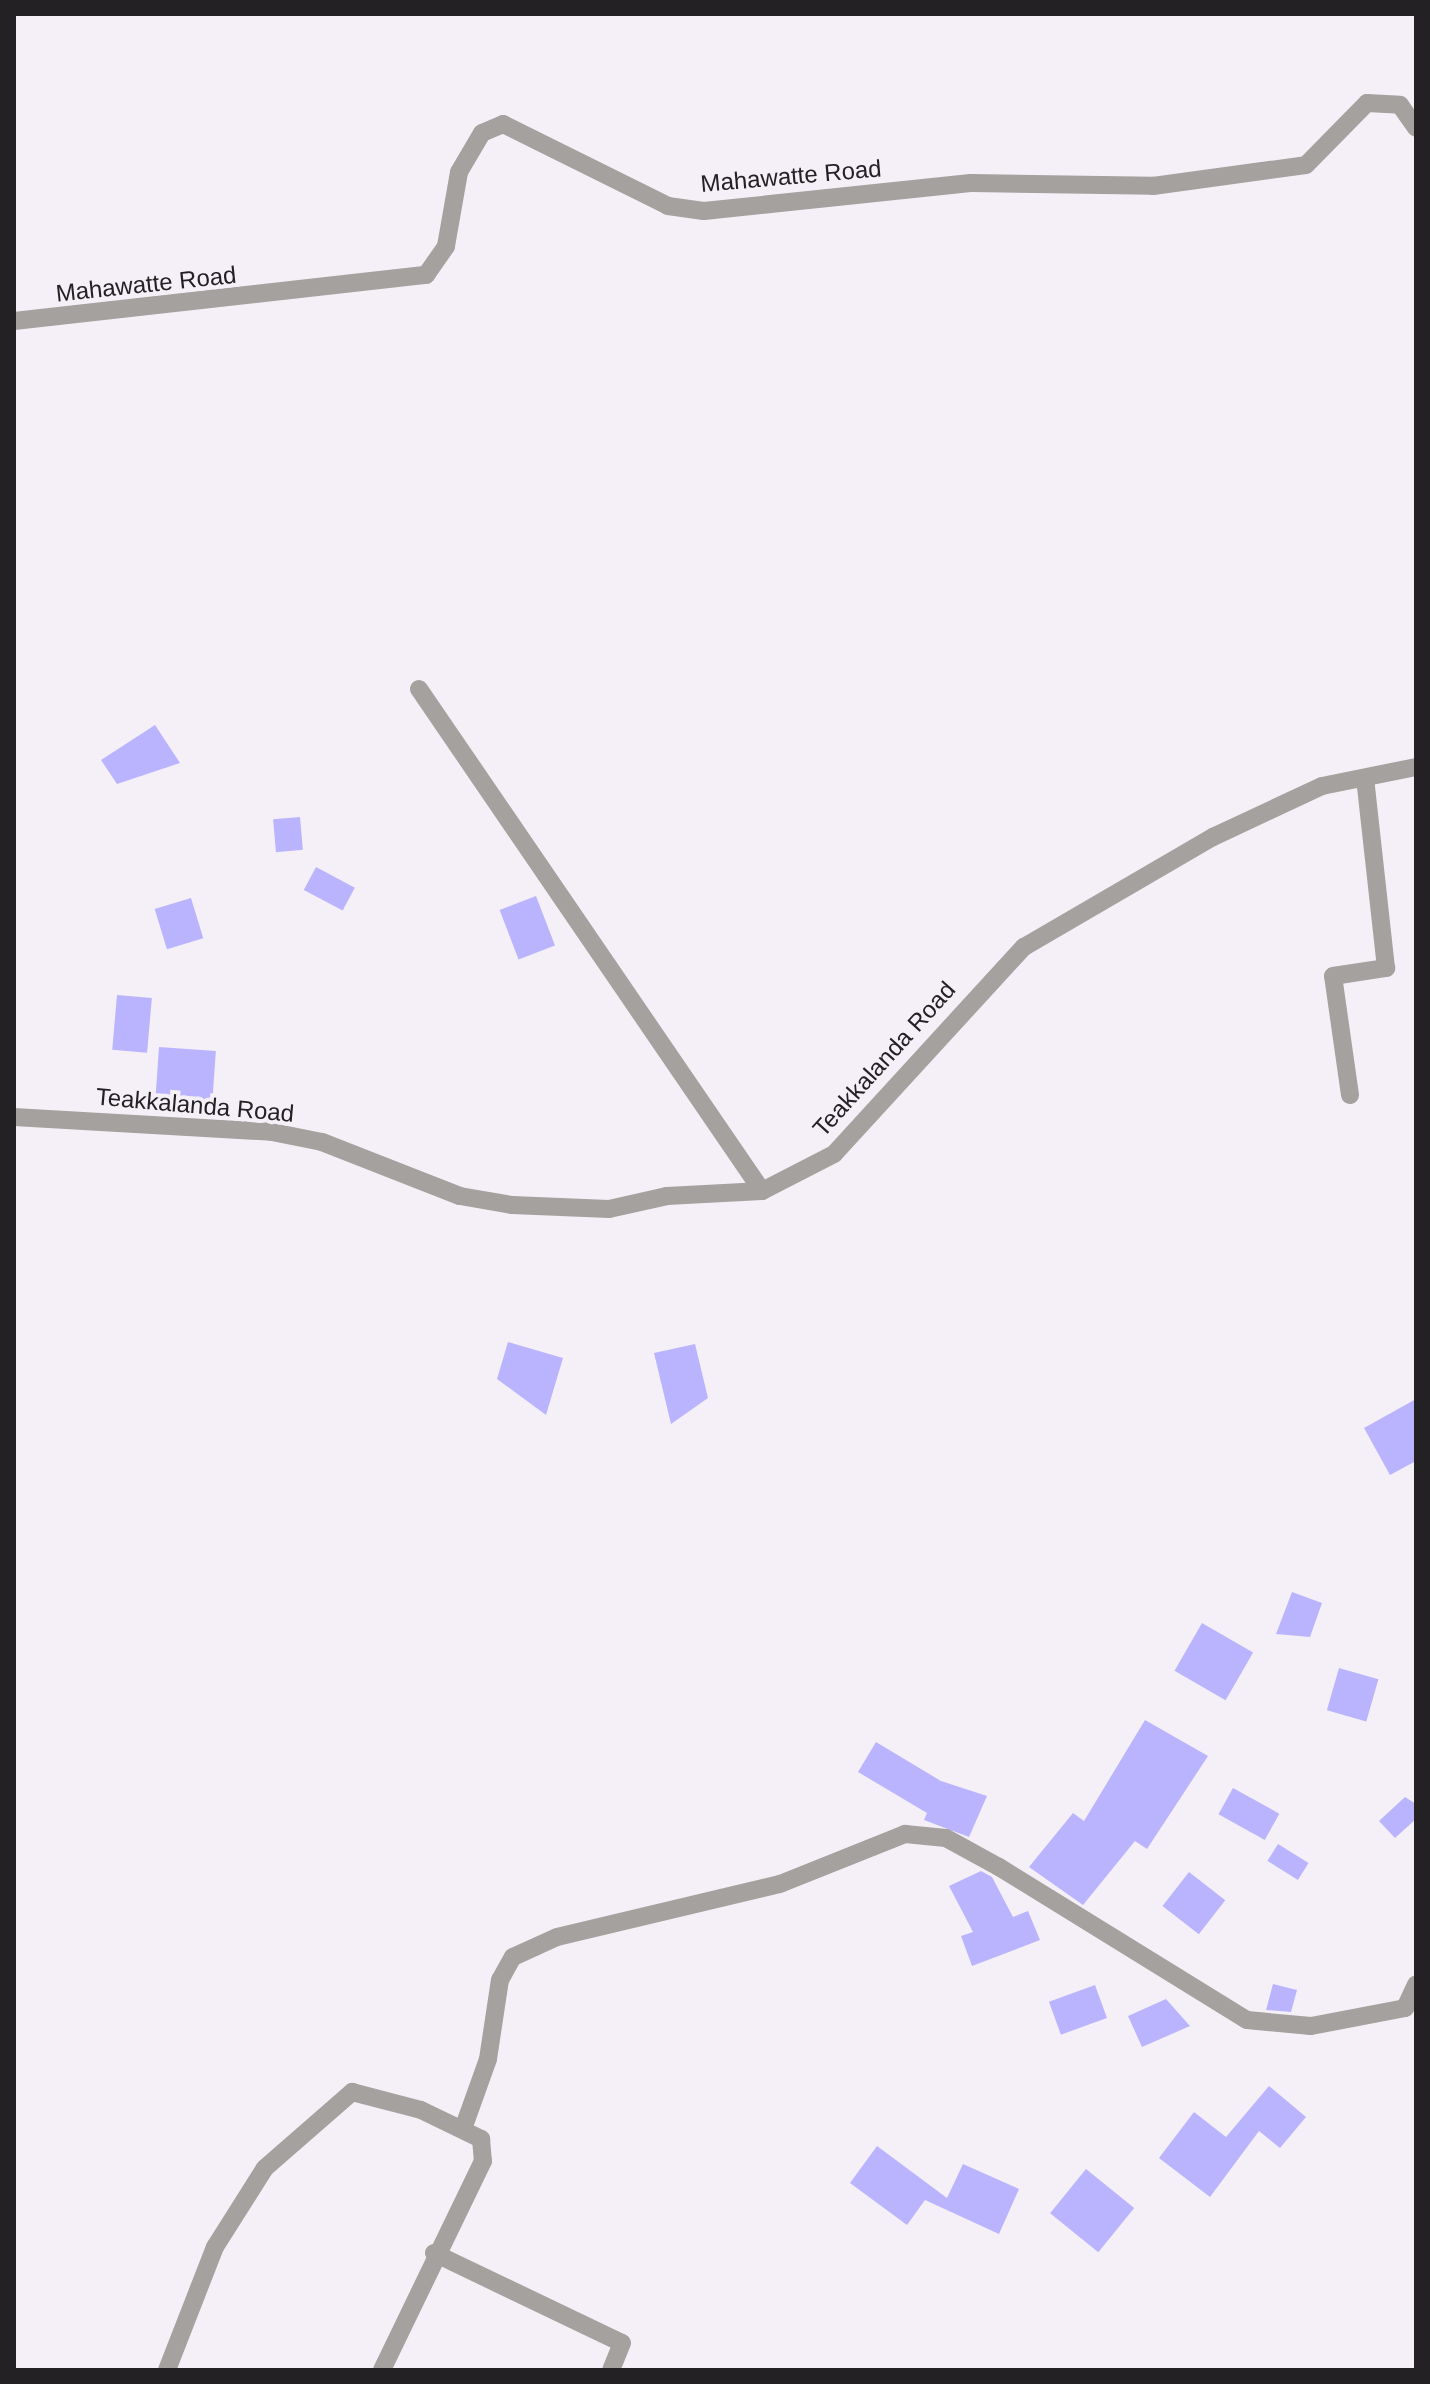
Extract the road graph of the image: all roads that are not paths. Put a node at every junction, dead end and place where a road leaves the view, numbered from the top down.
1 (1416, 128) edge
2 (14, 321) edge
3 (419, 689) dead end
4 (1416, 767) edge
5 (1365, 779) junction
6 (1350, 1095) dead end
7 (14, 1117) edge
8 (762, 1191) junction
9 (1416, 1984) edge
10 (1410, 2009) edge
11 (463, 2129) junction
12 (434, 2253) junction
13 (167, 2370) edge
14 (382, 2370) edge
15 (611, 2370) edge

1 - 2 street, Mahawatte Road
3 - 8 street
4 - 5 street, Teakkalanda Road
5 - 6 street
5 - 8 street, Teakkalanda Road
7 - 8 street, Teakkalanda Road
9 - 10 street
10 - 11 street
11 - 12 street
11 - 13 street
12 - 14 street
12 - 15 street

